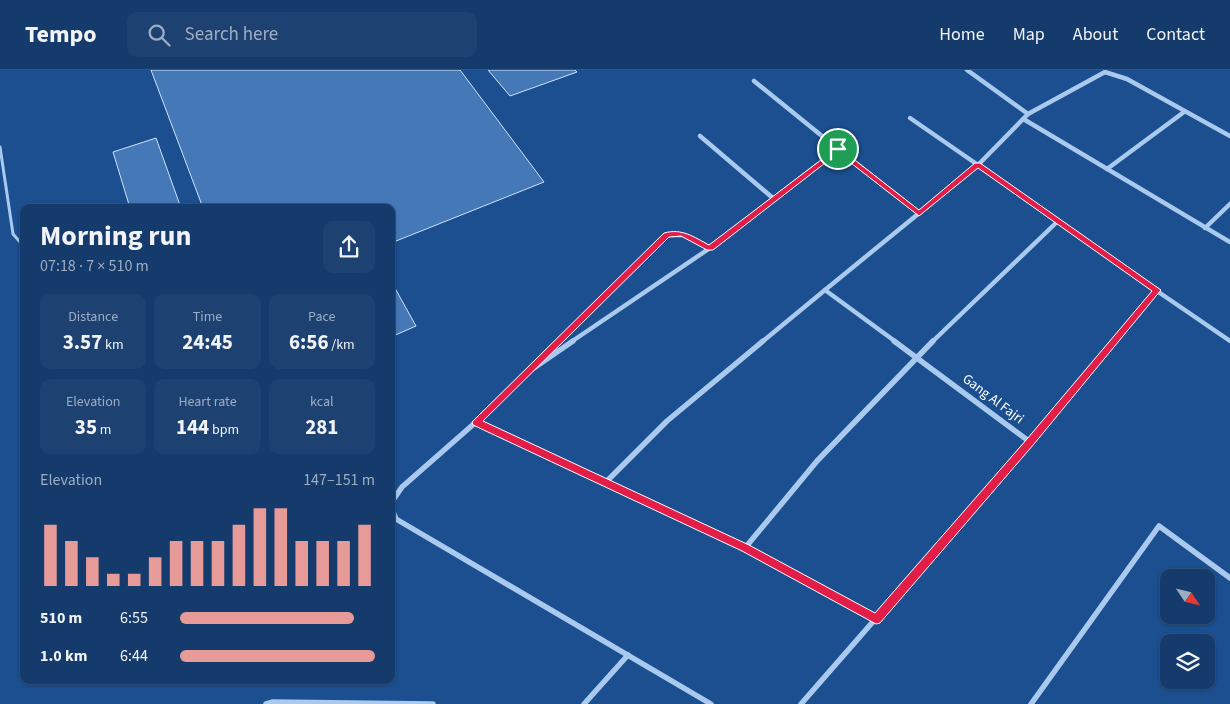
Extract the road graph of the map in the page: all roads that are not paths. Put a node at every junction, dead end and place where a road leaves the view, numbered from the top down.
1 (967, 70) edge
2 (754, 81) dead end
3 (1184, 112) junction
4 (1028, 114) junction
5 (910, 118) dead end
6 (1025, 120) junction
7 (700, 136) dead end
8 (1230, 136) edge
9 (0, 147) edge
10 (838, 149) junction
11 (978, 165) junction
12 (1107, 169) junction
13 (774, 199) junction
14 (1230, 204) edge
15 (919, 213) junction
16 (1058, 221) junction
17 (1205, 228) junction
18 (20, 242) edge
19 (1230, 242) edge
20 (710, 248) junction
21 (824, 290) junction
22 (1157, 290) junction
23 (1230, 341) edge
24 (916, 357) junction
25 (525, 374) junction
26 (476, 422) junction
27 (1030, 442) junction
28 (606, 482) junction
29 (395, 499) edge
30 (395, 516) edge
31 (745, 548) junction
32 (1230, 578) edge
33 (876, 619) junction
34 (628, 655) junction
35 (266, 704) edge
36 (433, 704) edge
37 (584, 704) edge
38 (711, 704) edge
39 (801, 704) edge
40 (1031, 704) edge

1 - 4 street
2 - 10 street
3 - 4 street
3 - 8 street
3 - 12 street
4 - 6 street
5 - 11 street
6 - 11 street
6 - 12 street
7 - 13 street
9 - 18 lane
10 - 13 street
10 - 15 street
11 - 15 street
11 - 16 street
12 - 17 street
13 - 20 street
14 - 17 street
15 - 21 street
16 - 22 street
16 - 24 street
17 - 19 street
20 - 25 street
20 - 25 street
21 - 24 street, Gang Al Fajri
21 - 28 street
22 - 23 street
22 - 27 street, Gang Al Fajri
24 - 27 street, Gang Al Fajri
24 - 31 street
25 - 26 street
26 - 28 street
26 - 29 street
27 - 33 street
28 - 31 street
30 - 34 street
31 - 33 street
32 - 40 street
33 - 39 street
34 - 37 street
34 - 38 street
35 - 36 street

